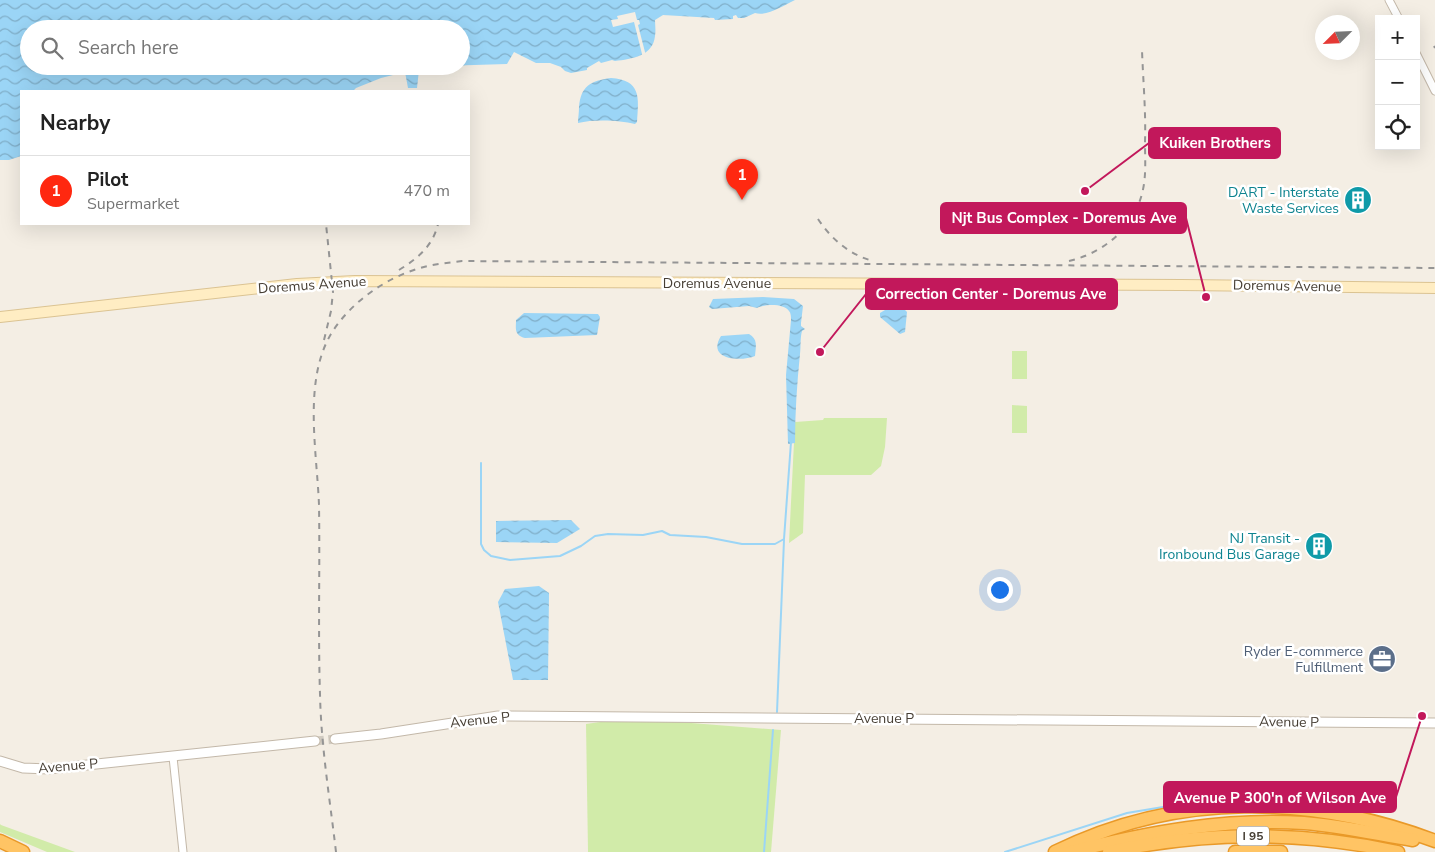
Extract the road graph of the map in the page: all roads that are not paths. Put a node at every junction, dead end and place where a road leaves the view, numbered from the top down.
1 (1389, 0) edge
2 (1397, 15) edge
3 (1420, 60) edge
4 (1435, 91) edge
5 (1435, 288) edge
6 (0, 317) edge
7 (1435, 723) edge
8 (335, 739) tunnel mouth
9 (315, 741) tunnel mouth
10 (173, 757) junction
11 (0, 761) edge
12 (0, 841) edge
13 (1435, 843) edge
14 (23, 852) edge
15 (183, 852) edge
16 (1055, 852) edge
17 (1071, 852) edge
18 (1109, 852) edge
19 (1235, 852) edge
20 (1281, 852) edge
21 (1398, 852) edge

1 - 2 street
3 - 4 street
5 - 6 main road, Doremus Avenue
7 - 8 street, Avenue P
9 - 10 street, Avenue P
10 - 11 street, Avenue P
10 - 15 street
12 - 14 highway
13 - 16 highway
13 - 17 highway
18 - 21 highway, I 95
19 - 20 highway, I 95

